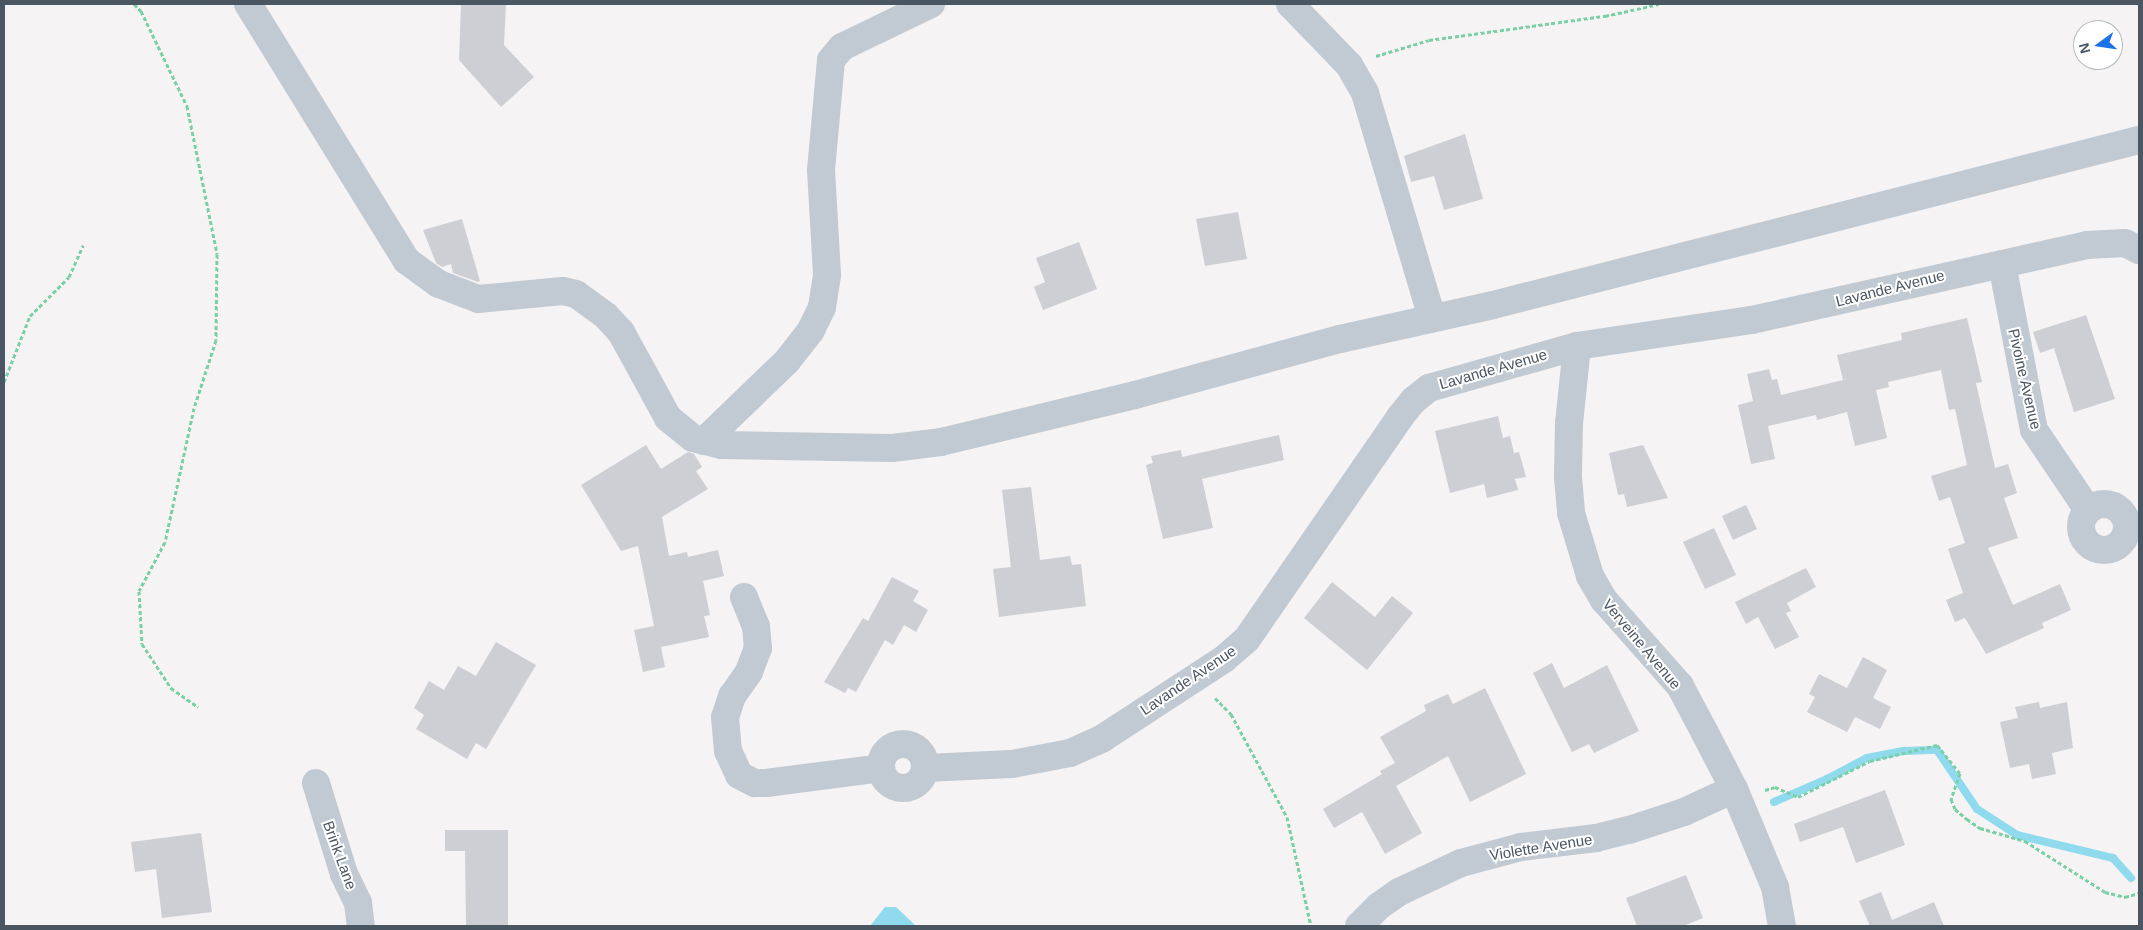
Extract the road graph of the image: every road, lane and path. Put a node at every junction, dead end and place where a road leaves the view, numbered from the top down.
1 (134, 4) edge
2 (248, 4) edge
3 (931, 4) edge
4 (1290, 4) edge
5 (1659, 4) edge
6 (1350, 64) junction
7 (2139, 140) edge
8 (83, 245) dead end
9 (2136, 245) edge
10 (2002, 264) junction
11 (1432, 318) junction
12 (1577, 346) junction
13 (4, 382) edge
14 (704, 441) junction
15 (2088, 510) dead end
16 (744, 596) dead end
17 (1213, 696) dead end
18 (198, 707) dead end
19 (316, 783) dead end
20 (1734, 789) junction
21 (1786, 790) dead end
22 (2139, 893) edge
23 (361, 926) edge
24 (1311, 926) edge
25 (1359, 926) edge
26 (1782, 926) edge

1 - 18 path
2 - 14 street
3 - 14 street
4 - 6 street
5 - 6 path
6 - 11 street
7 - 11 street
8 - 13 path
9 - 10 street, Lavande Avenue
10 - 12 street, Lavande Avenue
10 - 15 street, Pivoine Avenue
11 - 14 street
12 - 16 street, Lavande Avenue
12 - 20 street, Verveine Avenue
17 - 24 path
19 - 23 street, Brink Lane
20 - 25 street, Violette Avenue
20 - 26 street, Verveine Avenue
21 - 22 path

